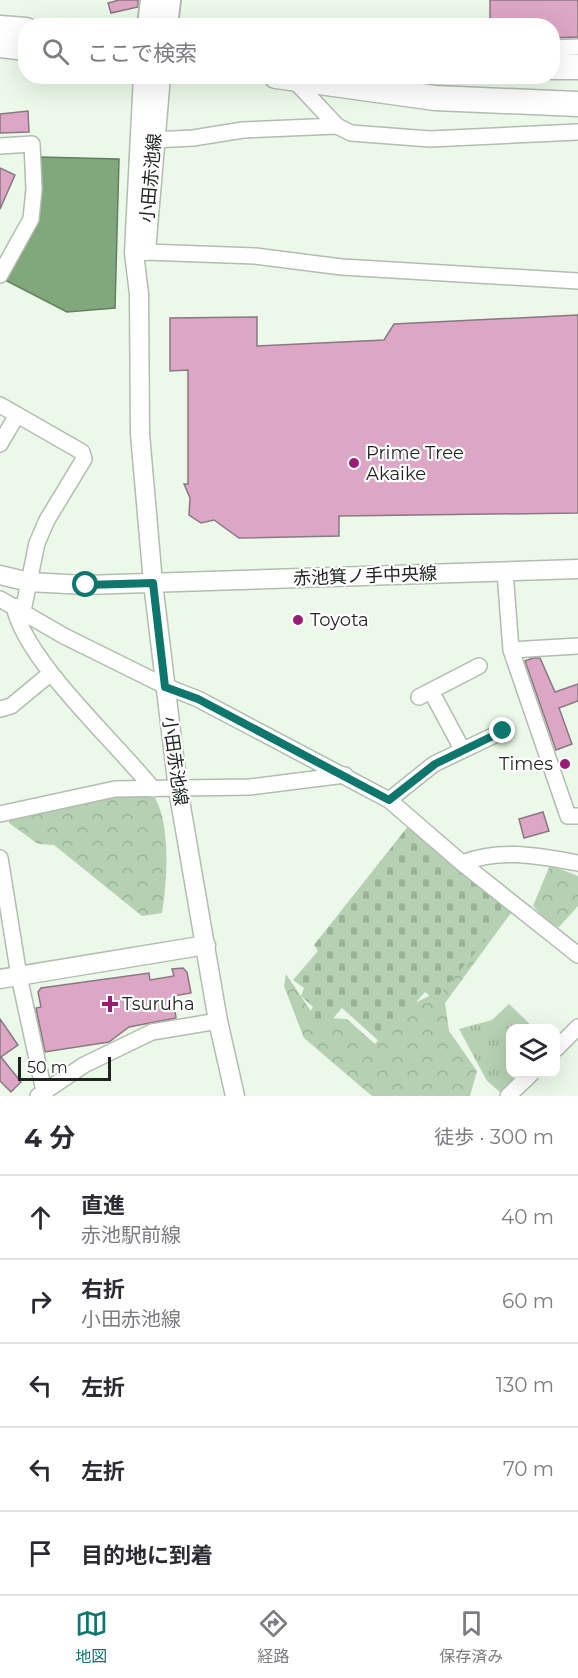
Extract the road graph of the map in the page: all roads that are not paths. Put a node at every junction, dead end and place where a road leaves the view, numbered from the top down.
1 (152, 0) edge
2 (169, 0) edge
3 (149, 18) edge
4 (167, 18) edge
5 (0, 27) edge
6 (18, 29) edge
7 (0, 45) edge
8 (18, 47) edge
9 (578, 47) edge
10 (560, 48) edge
11 (560, 67) edge
12 (578, 67) edge
13 (142, 84) edge
14 (160, 84) edge
15 (291, 84) edge
16 (329, 84) edge
17 (578, 104) edge
18 (337, 126) junction
19 (578, 127) edge
20 (571, 133) edge
21 (154, 140) junction
22 (0, 146) edge
23 (146, 252) junction
24 (0, 275) edge
25 (139, 278) junction
26 (578, 281) edge
27 (0, 405) edge
28 (17, 415) junction
29 (0, 444) edge
30 (578, 569) edge
31 (504, 572) junction
32 (0, 575) edge
33 (28, 582) junction
34 (153, 583) junction
35 (12, 605) edge
36 (578, 646) edge
37 (511, 650) junction
38 (479, 666) dead end
39 (51, 673) junction
40 (165, 687) junction
41 (0, 709) edge
42 (503, 731) dead end
43 (462, 749) junction
44 (345, 774) junction
45 (153, 789) junction
46 (178, 789) junction
47 (389, 800) junction
48 (0, 814) edge
49 (578, 816) edge
50 (0, 858) edge
51 (462, 863) junction
52 (578, 863) edge
53 (206, 945) junction
54 (578, 955) edge
55 (19, 976) junction
56 (0, 979) edge
57 (218, 1021) junction
58 (578, 1027) edge
59 (560, 1044) edge
60 (527, 1078) edge
61 (42, 1095) edge
62 (235, 1096) edge
63 (508, 1096) edge

1 - 3 main road
2 - 4 main road
5 - 6 highway
7 - 8 highway
9 - 10 street
11 - 12 highway
13 - 25 street, 小田赤池線
14 - 21 street, 小田赤池線
15 - 18 street
16 - 17 highway
18 - 20 street
18 - 21 street
19 - 20 street
21 - 23 street, 小田赤池線
22 - 24 street
23 - 25 street, 小田赤池線
23 - 26 street
25 - 34 street, 小田赤池線
27 - 28 street
28 - 29 street
28 - 33 street
30 - 31 street, 赤池箕ノ手中央線
31 - 34 street, 赤池箕ノ手中央線
31 - 37 street
32 - 33 street, 赤池箕ノ手中央線
33 - 34 street, 赤池箕ノ手中央線
33 - 35 street
34 - 40 street, 小田赤池線
35 - 39 street
35 - 40 street
36 - 37 street
37 - 49 street
38 - 43 street
39 - 41 street
39 - 45 street
40 - 44 street
40 - 46 street, 小田赤池線
42 - 43 street
43 - 47 street
44 - 46 street
44 - 47 street
45 - 46 street
45 - 48 street
46 - 53 street, 小田赤池線
47 - 51 street
50 - 55 street
51 - 52 street
51 - 54 street
53 - 55 street
53 - 57 street, 小田赤池線
55 - 56 street
55 - 61 street
57 - 61 street
57 - 62 street, 小田赤池線
58 - 59 street
60 - 63 street

